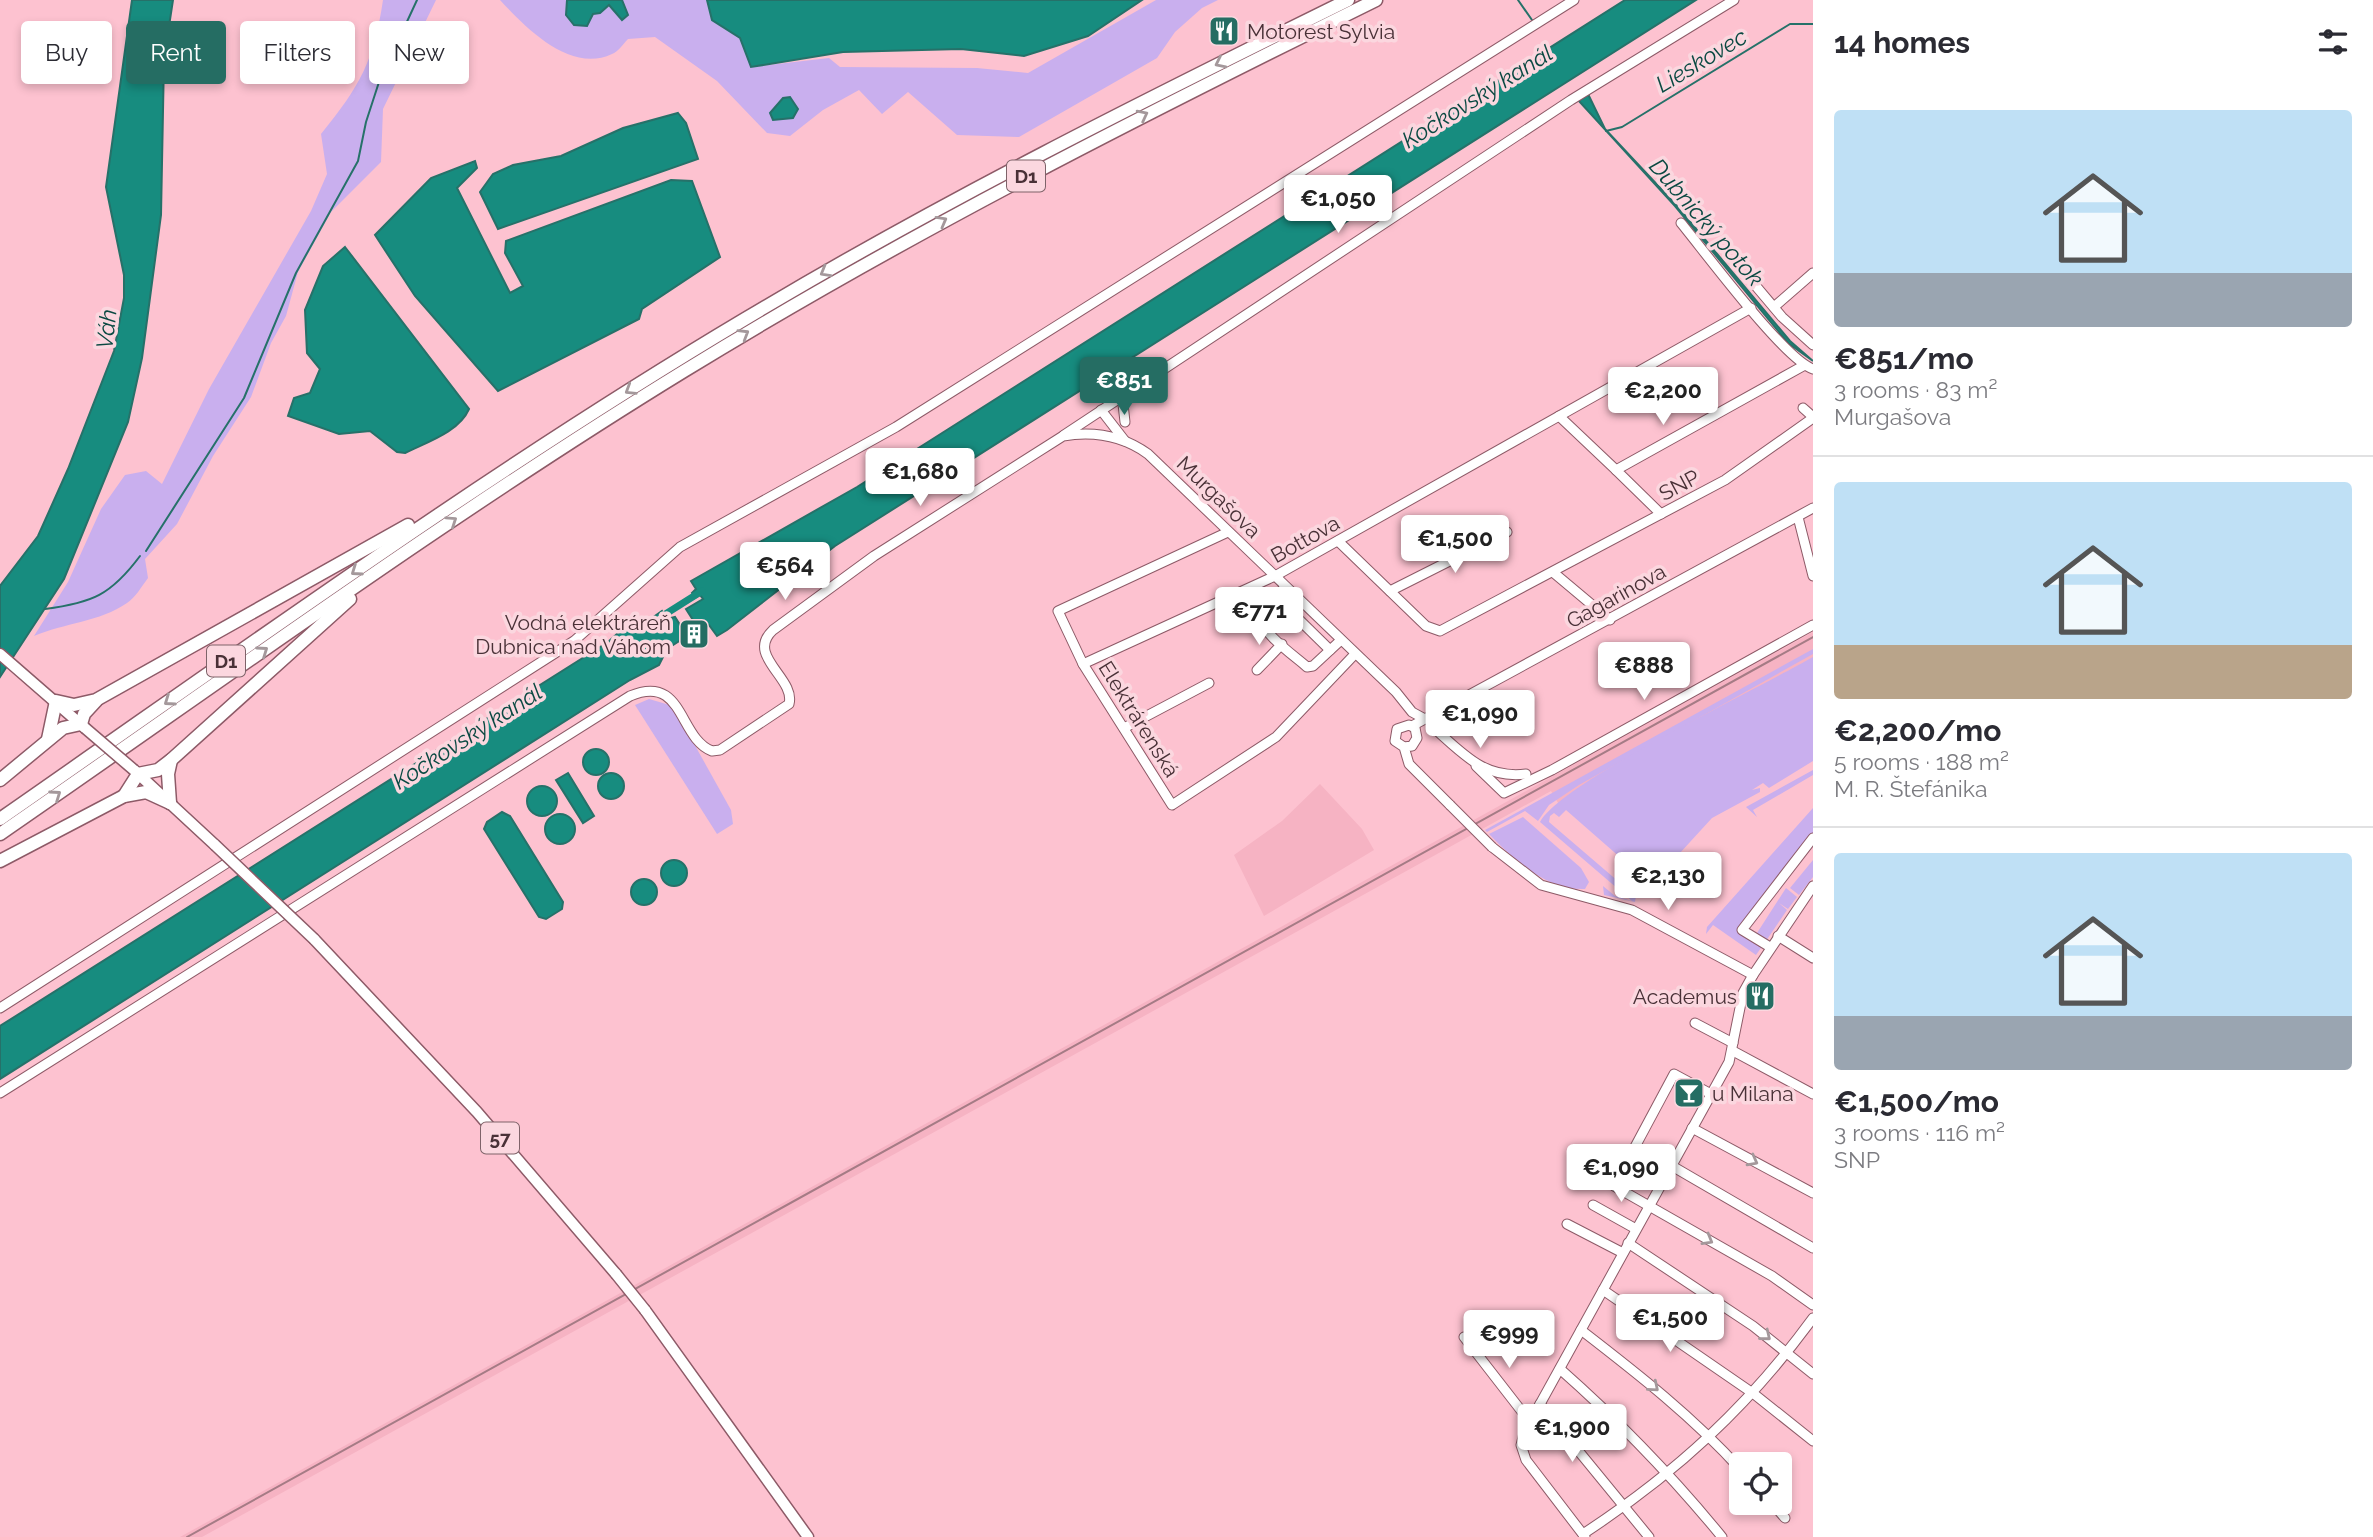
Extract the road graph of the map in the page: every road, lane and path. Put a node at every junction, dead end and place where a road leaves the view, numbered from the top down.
1 (1348, 0) edge
2 (1376, 0) edge
3 (1574, 0) edge
4 (1734, 0) edge
5 (1681, 223) dead end
6 (1813, 273) edge
7 (1755, 285) dead end
8 (1774, 307) junction
9 (1751, 308) junction
10 (1813, 345) edge
11 (1803, 366) junction
12 (1813, 369) edge
13 (1122, 395) junction
14 (1803, 408) dead end
15 (1101, 410) junction
16 (1559, 416) junction
17 (1813, 418) edge
18 (1125, 422) dead end
19 (1063, 436) junction
20 (1125, 441) junction
21 (1616, 470) junction
22 (453, 505) junction
23 (1813, 509) edge
24 (1661, 514) junction
25 (1798, 517) junction
26 (1228, 532) junction
27 (1507, 532) dead end
28 (1338, 541) junction
29 (395, 559) junction
30 (1554, 573) junction
31 (1275, 576) junction
32 (1813, 576) edge
33 (1285, 587) junction
34 (1390, 591) junction
35 (1276, 597) junction
36 (1610, 620) junction
37 (1813, 625) edge
38 (1341, 640) junction
39 (1282, 644) junction
40 (1330, 650) junction
41 (0, 654) edge
42 (1355, 654) junction
43 (1083, 664) junction
44 (1257, 670) dead end
45 (1209, 683) dead end
46 (1396, 692) junction
47 (53, 699) junction
48 (96, 700) junction
49 (1412, 712) junction
50 (1435, 715) junction
51 (1423, 718) junction
52 (83, 726) junction
53 (1411, 727) junction
54 (1124, 728) junction
55 (1435, 729) dead end
56 (48, 739) junction
57 (1408, 747) junction
58 (171, 760) junction
59 (1476, 766) junction
60 (136, 772) junction
61 (1526, 774) dead end
62 (0, 780) edge
63 (124, 796) junction
64 (170, 803) junction
65 (0, 819) edge
66 (0, 834) edge
67 (1813, 838) edge
68 (0, 861) edge
69 (1813, 887) edge
70 (1778, 936) junction
71 (1770, 947) junction
72 (1813, 958) edge
73 (1753, 975) junction
74 (0, 1008) edge
75 (1695, 1023) dead end
76 (1733, 1047) junction
77 (0, 1093) edge
78 (1711, 1094) junction
79 (1813, 1094) edge
80 (1692, 1128) junction
81 (1672, 1166) junction
82 (1813, 1193) edge
83 (1593, 1205) dead end
84 (1649, 1206) junction
85 (1567, 1224) dead end
86 (1636, 1229) junction
87 (1628, 1243) junction
88 (1813, 1248) edge
89 (1623, 1253) junction
90 (1603, 1290) junction
91 (1813, 1305) edge
92 (1813, 1318) edge
93 (1581, 1330) junction
94 (1464, 1337) dead end
95 (1787, 1353) junction
96 (1560, 1369) junction
97 (1813, 1374) edge
98 (1754, 1394) junction
99 (1540, 1404) junction
100 (1530, 1422) junction
101 (1711, 1437) junction
102 (1813, 1441) edge
103 (1729, 1457) edge
104 (1669, 1473) junction
105 (1626, 1506) junction
106 (1782, 1515) edge
107 (1785, 1518) dead end
108 (1584, 1536) edge
109 (808, 1537) edge
110 (1649, 1537) edge
111 (1722, 1537) edge

1 -> 22 highway, D1
29 -> 2 highway, D1
3 - 74 street
4 - 13 street
5 - 9 street
6 - 8 street
7 - 8 street
8 - 10 street
9 - 11 street
9 - 16 street, Bottova
11 - 12 street
11 - 21 street
13 - 15 street
13 - 18 street
14 - 17 street, SNP
15 - 19 street
15 - 20 street
16 - 21 street
16 - 28 street, Bottova
17 - 24 street, SNP
19 - 20 street, Murgašova
19 - 77 street
20 - 26 street, Murgašova
21 - 24 street
22 - 48 highway
22 -> 65 highway, D1
23 - 25 street, Gagarinova
24 - 30 street, SNP
25 - 32 street
25 - 36 street, Gagarinova
26 - 31 street, Murgašova
26 - 43 street
27 - 34 street
28 - 31 street, Bottova
28 - 34 street, SNP
29 - 58 highway
66 -> 29 highway, D1
30 - 34 street, SNP
30 - 36 street
31 - 33 street, Murgašova
31 - 43 street, Bottova
33 - 35 street
33 - 38 street, Murgašova
35 - 39 street
35 - 40 street
36 - 50 street, Gagarinova
37 - 59 street
38 - 40 street
38 - 42 street, Murgašova
39 - 40 street
39 - 44 street
41 - 47 main road, 57
42 - 46 street, Murgašova
42 - 54 street, Elektrárenská
43 - 54 street, Elektrárenská
45 - 54 street
46 - 49 street, Murgašova
46 - 53 street
47 - 48 highway
47 - 52 main road, 57
47 - 56 highway
48 - 52 highway
49 - 51 street, Murgašova
49 - 53 street
50 - 51 street, Gagarinova
50 - 53 street, Gagarinova
51 - 53 street, Gagarinova
52 - 56 highway
52 - 60 main road, 57, bridge
53 - 57 street
53 - 57 street
55 - 59 street
56 - 62 highway
57 - 73 street, bridge
58 - 60 highway
58 - 64 highway
59 - 61 street
60 - 63 highway
60 - 64 main road, 57
63 - 64 highway
63 - 68 highway
64 - 109 main road, 57, bridge
67 - 71 street
69 - 70 street
70 - 71 street
70 - 72 street
71 - 73 street
73 - 76 street
75 - 76 street
76 - 78 street
76 - 79 street
78 - 80 street
78 - 84 street
80 - 81 street
80 -> 82 street
81 - 84 street
81 - 88 street
83 - 86 street
84 - 86 street
84 -> 91 street
85 - 89 street
86 - 87 street
87 - 89 street
87 -> 95 street
89 - 90 street
90 - 93 street
90 - 98 street
92 - 95 street
93 - 96 street
93 -> 101 street
94 - 100 street
95 - 97 street
95 - 98 street
96 - 99 street
96 - 104 street
98 - 101 street
98 - 102 street
99 - 100 street
99 - 105 street
100 - 108 street
101 - 103 street
101 - 104 street
104 - 105 street
104 - 111 street
105 - 108 street
105 - 110 street
106 - 107 street

